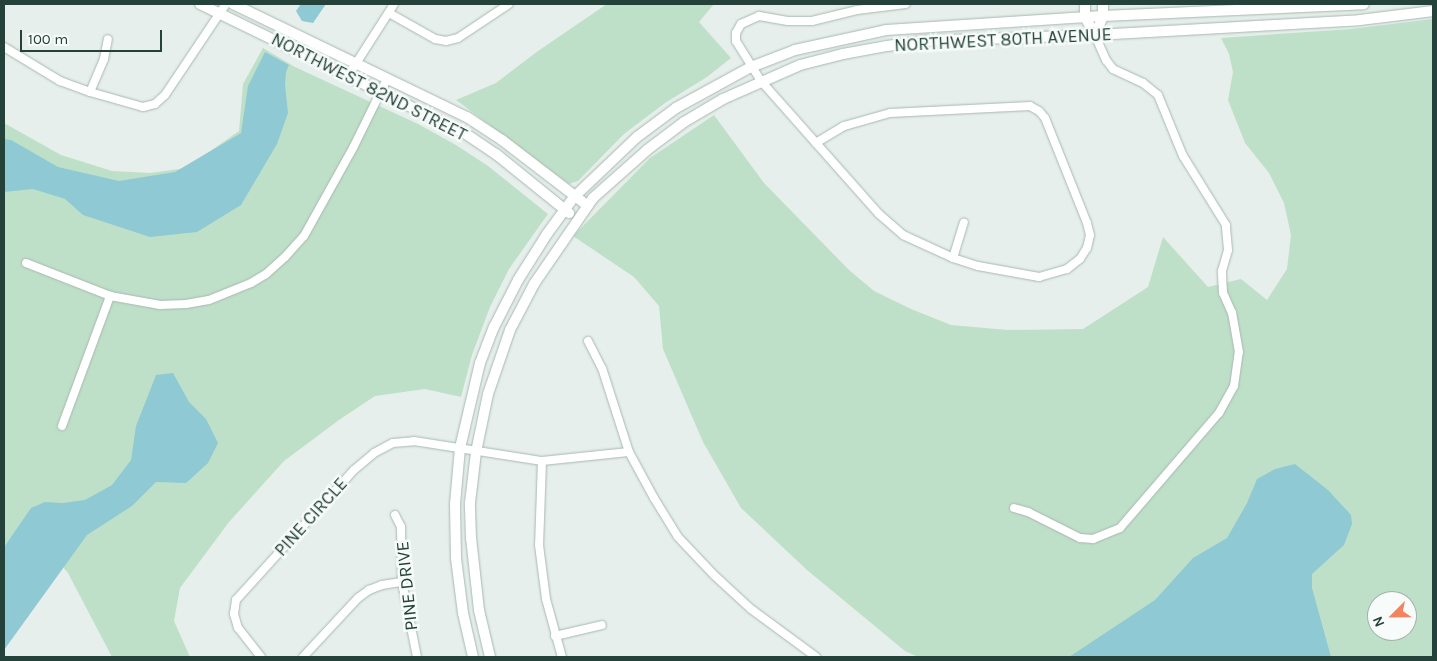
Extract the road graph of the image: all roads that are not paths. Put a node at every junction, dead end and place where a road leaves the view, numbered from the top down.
1 (200, 4) edge
2 (226, 4) edge
3 (233, 4) edge
4 (394, 4) edge
5 (509, 4) edge
6 (906, 4) edge
7 (1085, 4) edge
8 (1103, 4) edge
9 (1364, 4) edge
10 (1433, 11) edge
11 (389, 13) junction
12 (220, 14) junction
13 (1104, 16) junction
14 (1085, 17) junction
15 (1095, 35) junction
16 (108, 39) dead end
17 (4, 48) edge
18 (355, 63) junction
19 (751, 67) junction
20 (348, 76) junction
21 (387, 79) junction
22 (761, 81) junction
23 (90, 92) junction
24 (381, 92) junction
25 (816, 143) junction
26 (574, 197) junction
27 (588, 206) junction
28 (564, 210) junction
29 (577, 220) junction
30 (964, 223) dead end
31 (953, 258) junction
32 (26, 263) dead end
33 (110, 296) junction
34 (588, 341) dead end
35 (62, 426) dead end
36 (460, 448) junction
37 (476, 452) junction
38 (629, 452) junction
39 (542, 461) junction
40 (1014, 508) dead end
41 (395, 515) dead end
42 (402, 582) junction
43 (602, 625) dead end
44 (555, 636) junction
45 (489, 656) edge
46 (261, 657) edge
47 (303, 657) edge
48 (417, 657) edge
49 (473, 657) edge
50 (562, 657) edge
51 (816, 657) edge

1 - 12 street, NORTHWEST 82ND STREET
2 - 12 street
3 - 18 street, NORTHWEST 82ND STREET
4 - 11 street
5 - 11 street
6 - 19 street
7 - 14 street
8 - 13 street
9 - 13 street, NORTHWEST 80TH AVENUE
10 - 15 street, NORTHWEST 80TH AVENUE
11 - 18 street
12 - 20 street, NORTHWEST 82ND STREET
12 - 23 street
13 - 14 street, NORTHWEST 80TH AVENUE
13 - 15 street
14 - 15 street
14 - 19 street, NORTHWEST 80TH AVENUE
15 - 22 street, NORTHWEST 80TH AVENUE
15 - 40 street
16 - 23 street
17 - 23 street
18 - 20 street
18 - 21 street, NORTHWEST 82ND STREET
19 - 22 street
19 - 26 street, NORTHWEST 80TH AVENUE
20 - 24 street, NORTHWEST 82ND STREET
21 - 24 street
21 - 26 street, NORTHWEST 82ND STREET
22 - 25 street
22 - 27 street, NORTHWEST 80TH AVENUE
24 - 28 street, NORTHWEST 82ND STREET
24 - 33 street
25 - 31 street
25 - 31 street
26 - 27 street, NORTHWEST 82ND STREET
26 - 28 street, NORTHWEST 80TH AVENUE
27 - 29 street, NORTHWEST 80TH AVENUE
28 - 29 street, NORTHWEST 82ND STREET
28 - 36 street, NORTHWEST 80TH AVENUE
29 - 37 street, NORTHWEST 80TH AVENUE
30 - 31 street
32 - 33 street
33 - 35 street
34 - 38 street
36 - 37 street, PINE CIRCLE
36 - 46 street, PINE CIRCLE
36 - 49 street, NORTHWEST 80TH AVENUE
37 - 39 street, PINE CIRCLE
37 - 45 street, NORTHWEST 80TH AVENUE
38 - 39 street, PINE CIRCLE
38 - 51 street
39 - 44 street
41 - 42 street, PINE DRIVE
42 - 47 street
42 - 48 street, PINE DRIVE
43 - 44 street
44 - 50 street

